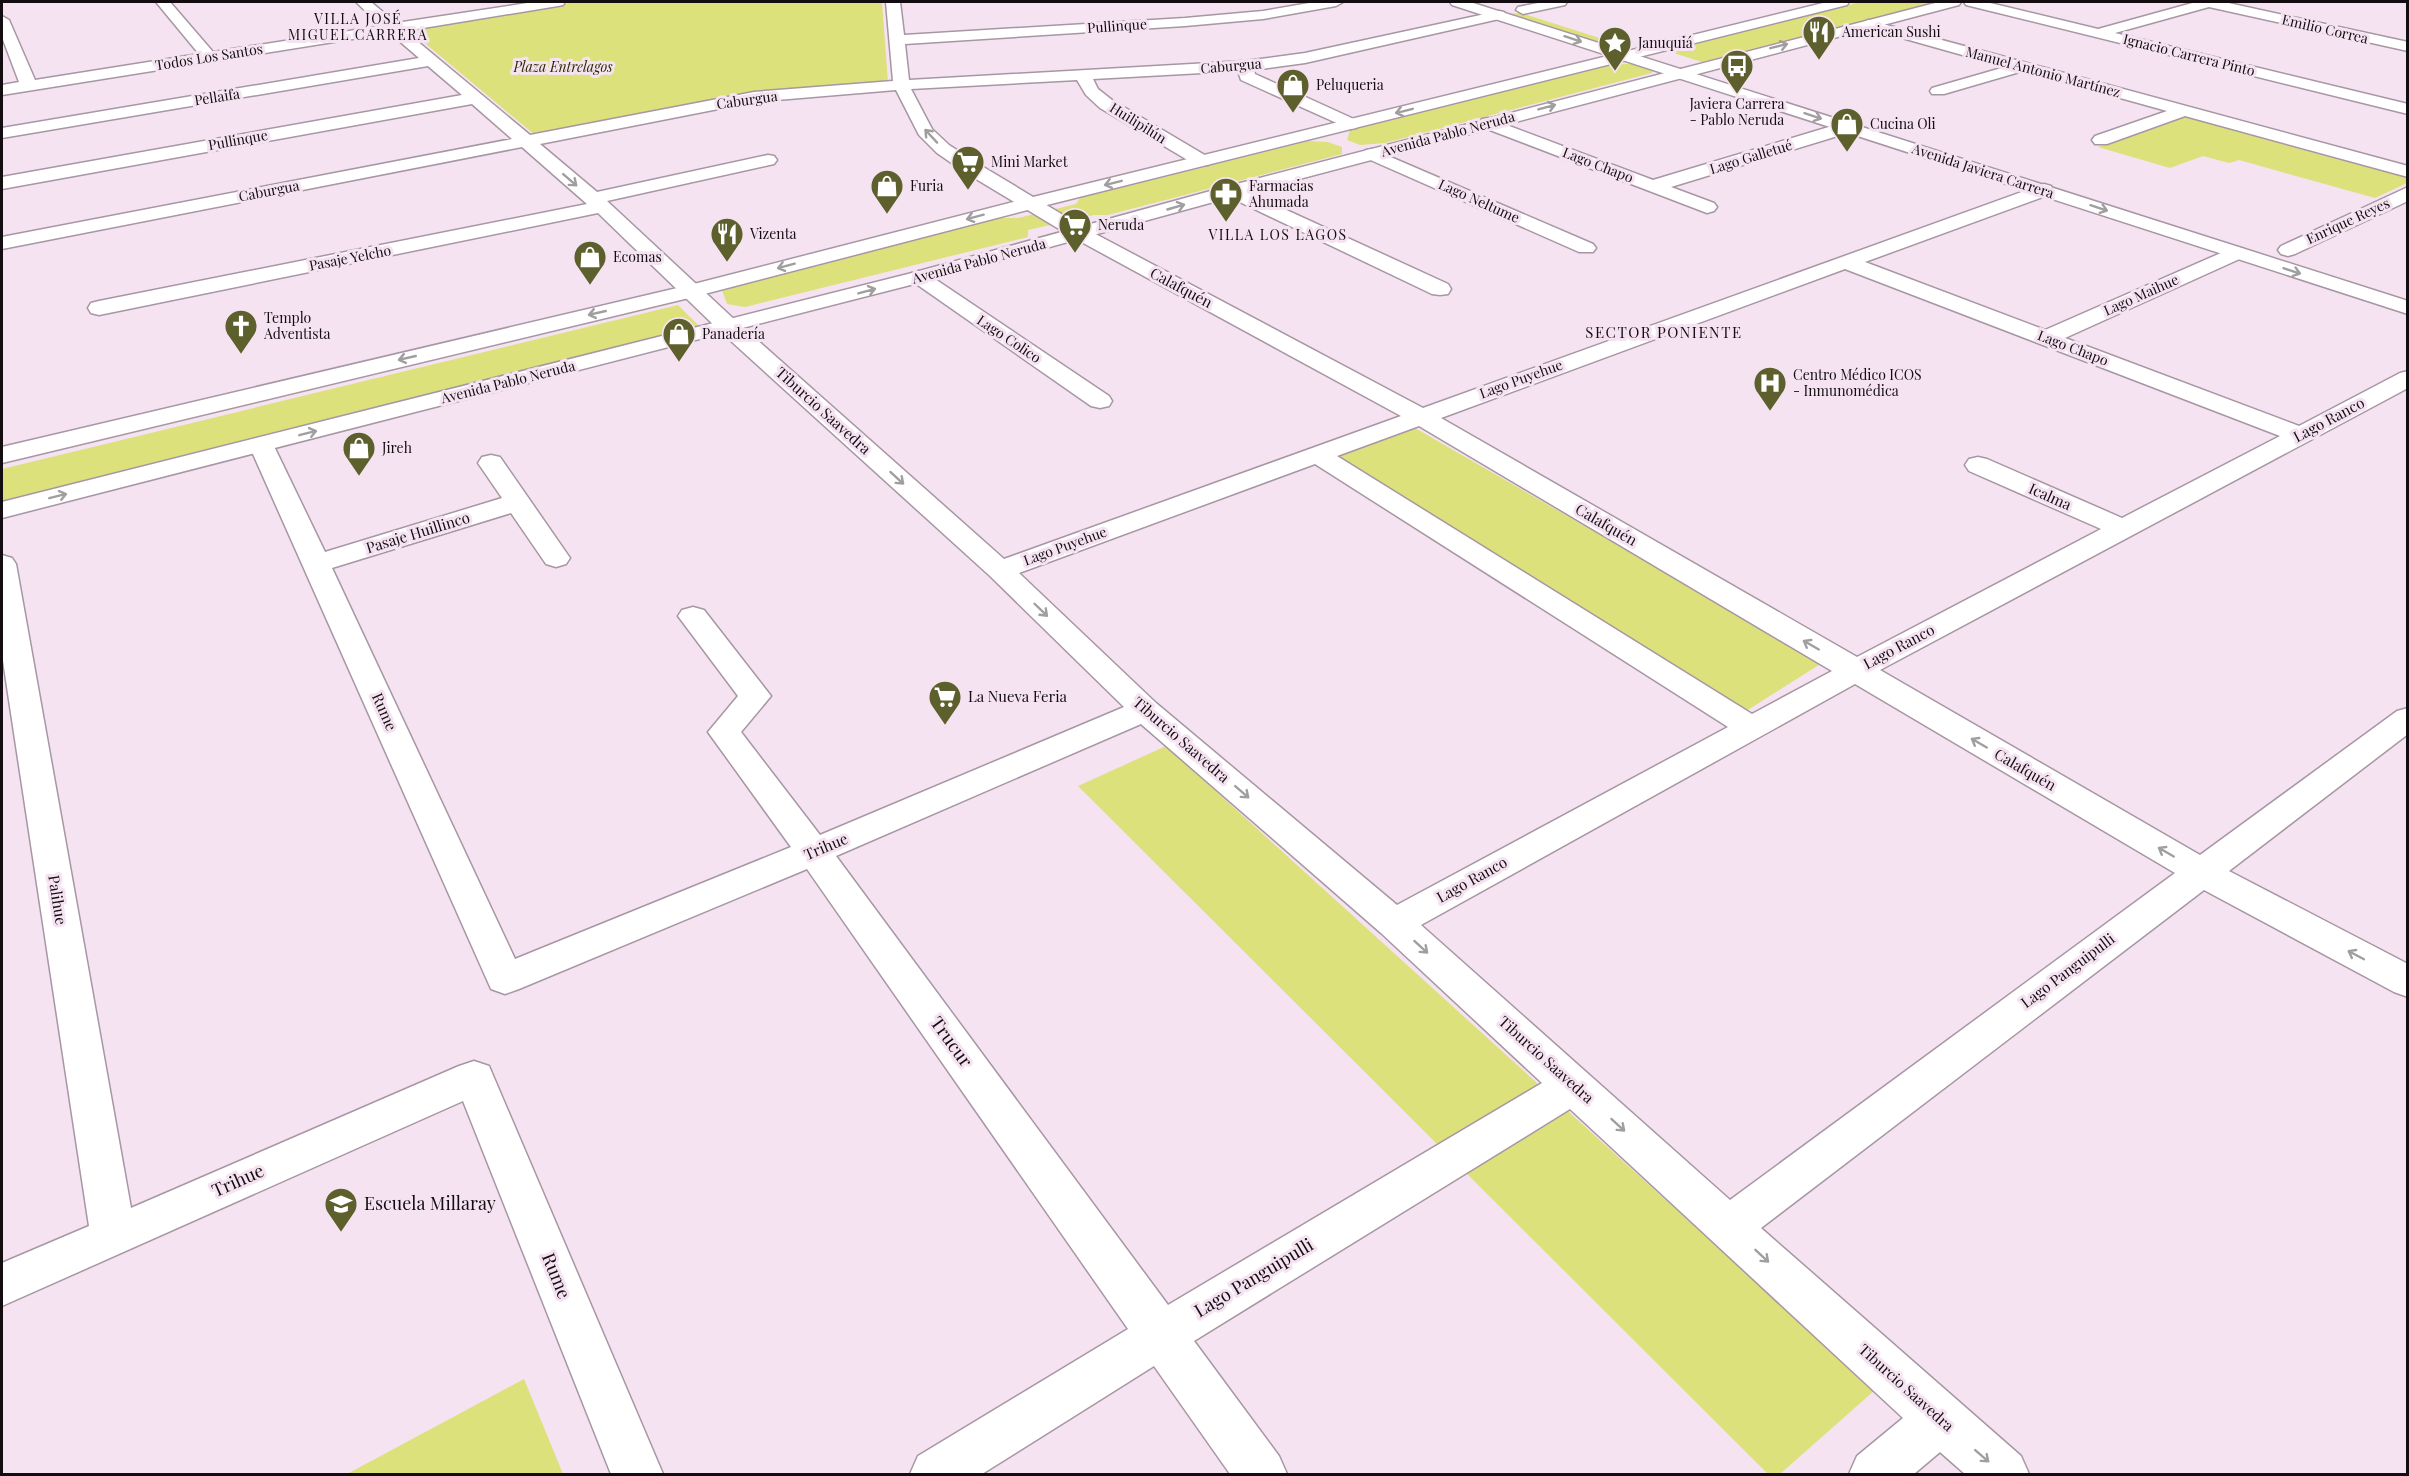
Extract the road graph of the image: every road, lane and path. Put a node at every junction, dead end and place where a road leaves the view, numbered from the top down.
1 (163, 2) edge
2 (363, 2) edge
3 (558, 2) edge
4 (896, 2) edge
5 (1336, 2) edge
6 (1456, 2) edge
7 (1560, 2) edge
8 (1842, 2) edge
9 (1953, 2) edge
10 (1971, 2) edge
11 (2208, 2) edge
12 (1494, 9) edge
13 (1523, 10) junction
14 (2, 20) edge
15 (1868, 24) junction
16 (393, 28) junction
17 (2100, 33) junction
18 (898, 39) junction
19 (2408, 47) edge
20 (1648, 49) junction
21 (1624, 56) junction
22 (209, 57) junction
23 (432, 61) junction
24 (1245, 66) junction
25 (1702, 66) junction
26 (2021, 67) junction
27 (1678, 73) junction
28 (1082, 75) junction
29 (901, 85) junction
30 (29, 86) junction
31 (2, 90) edge
32 (1938, 91) dead end
33 (475, 98) junction
34 (1447, 100) junction
35 (2408, 109) edge
36 (2184, 111) junction
37 (1490, 122) junction
38 (1350, 124) junction
39 (1848, 127) junction
40 (2, 133) edge
41 (2101, 140) dead end
42 (526, 142) junction
43 (747, 143) dead end
44 (1372, 154) junction
45 (1202, 161) junction
46 (2408, 172) edge
47 (2, 183) edge
48 (1653, 186) junction
49 (2044, 190) junction
50 (1232, 191) junction
51 (2101, 191) junction
52 (2408, 193) edge
53 (1032, 202) junction
54 (596, 203) junction
55 (1707, 207) dead end
56 (1081, 234) junction
57 (2, 243) edge
58 (1586, 248) dead end
59 (2288, 249) junction
60 (2236, 253) junction
61 (1845, 262) junction
62 (919, 277) junction
63 (2408, 287) edge
64 (1440, 289) dead end
65 (693, 291) junction
66 (99, 308) dead end
67 (2408, 308) edge
68 (729, 327) junction
69 (2046, 338) junction
70 (2408, 378) edge
71 (1100, 401) dead end
72 (1420, 416) junction
73 (2301, 435) junction
74 (262, 445) junction
75 (1316, 454) junction
76 (2, 455) edge
77 (491, 463) dead end
78 (1978, 465) dead end
79 (518, 502) junction
80 (2, 510) edge
81 (2123, 530) junction
82 (556, 558) dead end
83 (2, 564) edge
84 (317, 564) junction
85 (1000, 570) junction
86 (693, 616) dead end
87 (1855, 671) junction
88 (1145, 710) junction
89 (2408, 717) edge
90 (1751, 727) junction
91 (814, 852) junction
92 (2200, 872) junction
93 (1394, 923) junction
94 (505, 979) joint
95 (2408, 982) edge
96 (474, 1078) joint
97 (1574, 1086) junction
98 (1729, 1226) junction
99 (113, 1236) junction
100 (2, 1285) edge
101 (1161, 1335) junction
102 (1940, 1419) junction
103 (637, 1474) edge
104 (936, 1474) edge
105 (1261, 1474) edge
106 (1875, 1474) edge
107 (2003, 1474) edge

1 - 22 street
2 - 16 street, Tiburcio Saavedra
3 - 16 street, Todos Los Santos
4 - 18 street, Calafquén
5 - 18 street, Pullinque
6 - 12 street, Avenida Javiera Carrera
7 - 13 street
8 - 20 street
9 - 15 street, Avenida Pablo Neruda
10 - 17 street, Ignacio Carrera Pinto
11 - 17 street
11 - 19 street, Emilio Correa
12 - 13 street, Avenida Javiera Carrera
12 -> 21 street, Avenida Javiera Carrera
12 - 24 street, Caburgua
13 - 20 street, Avenida Javiera Carrera
14 - 30 street
25 -> 15 street, Avenida Pablo Neruda
15 - 26 street, Manuel Antonio Martínez
16 - 22 street, Todos Los Santos
16 - 23 street, Tiburcio Saavedra
17 - 35 street, Ignacio Carrera Pinto
18 - 29 street, Calafquén
20 - 21 street
20 - 25 street, Avenida Javiera Carrera
21 - 27 street, Avenida Javiera Carrera
21 - 34 street
22 - 30 street, Todos Los Santos
23 - 33 street, Tiburcio Saavedra
23 - 40 street, Pellaifa
24 - 28 street, Caburgua
24 - 38 street
25 - 27 street, Avenida Pablo Neruda
25 - 51 street, Avenida Javiera Carrera
26 - 32 street
26 - 36 street, Manuel Antonio Martínez
37 -> 27 street, Avenida Pablo Neruda
27 -> 39 street, Avenida Javiera Carrera
28 - 29 street, Caburgua
28 - 45 street, Huilipilún
29 - 42 street, Caburgua
53 -> 29 street, Calafquén
30 - 31 street, Todos Los Santos
33 - 42 street, Tiburcio Saavedra
33 - 47 street, Pullinque
34 - 37 street, Lago Chapo
34 -> 38 street
36 - 41 street
36 - 46 street, Manuel Antonio Martínez
37 - 44 street, Avenida Pablo Neruda
37 - 48 street, Lago Chapo
38 - 45 street
39 - 48 street, Lago Galletué
39 - 49 street, Avenida Javiera Carrera
42 -> 54 street, Tiburcio Saavedra
42 - 57 street, Caburgua
43 - 54 street, Pasaje Yelcho
44 - 50 street, Avenida Pablo Neruda
44 - 58 street, Lago Neltume
45 -> 53 street
48 - 55 street, Lago Chapo
49 - 51 street
49 -> 60 street, Avenida Javiera Carrera
49 - 61 street, Lago Puyehue
56 -> 50 street, Avenida Pablo Neruda
50 - 64 street
51 - 59 street, Avenida Javiera Carrera
52 - 59 street, Enrique Reyes
53 - 56 street, Calafquén
53 -> 65 street
54 - 65 street, Tiburcio Saavedra
54 - 66 street, Pasaje Yelcho
56 - 62 street, Avenida Pablo Neruda
56 - 72 street, Calafquén
59 - 63 street, Avenida Javiera Carrera
60 -> 67 street, Avenida Javiera Carrera
60 - 69 street, Lago Maihue
61 - 69 street, Lago Chapo
61 - 72 street, Lago Puyehue
68 -> 62 street, Avenida Pablo Neruda
62 - 71 street, Lago Colico
65 - 68 street, Tiburcio Saavedra
65 -> 76 street
74 -> 68 street, Avenida Pablo Neruda
68 -> 85 street, Tiburcio Saavedra
69 - 73 street, Lago Chapo
70 - 73 street, Lago Ranco
72 - 75 street, Lago Puyehue
87 -> 72 street, Calafquén
73 - 81 street, Lago Ranco
80 -> 74 street, Avenida Pablo Neruda
74 - 84 street, Rume
75 - 85 street, Lago Puyehue
75 - 90 street
77 - 79 street
78 - 81 street, Icalma
79 - 82 street
79 - 84 street, Pasaje Huillinco
81 - 87 street, Lago Ranco
83 - 99 street, Palihue
84 - 94 street, Rume
85 -> 88 street, Tiburcio Saavedra
86 - 91 street, Trucur
87 - 90 street, Lago Ranco
92 -> 87 street, Calafquén
88 - 91 street, Trihue
88 -> 93 street, Tiburcio Saavedra
89 - 92 street, Lago Panguipulli
90 - 93 street, Lago Ranco
91 - 94 street, Trihue
91 - 101 street, Trucur
95 -> 92 street, Calafquén
92 - 98 street, Lago Panguipulli
93 -> 97 street, Tiburcio Saavedra
96 - 99 street, Trihue
96 - 103 street, Rume
97 -> 98 street, Tiburcio Saavedra
97 - 101 street, Lago Panguipulli
98 -> 102 street, Tiburcio Saavedra
99 - 100 street, Trihue
101 - 104 street, Lago Panguipulli
101 - 105 street, Trucur
102 - 106 street
102 -> 107 street, Tiburcio Saavedra

